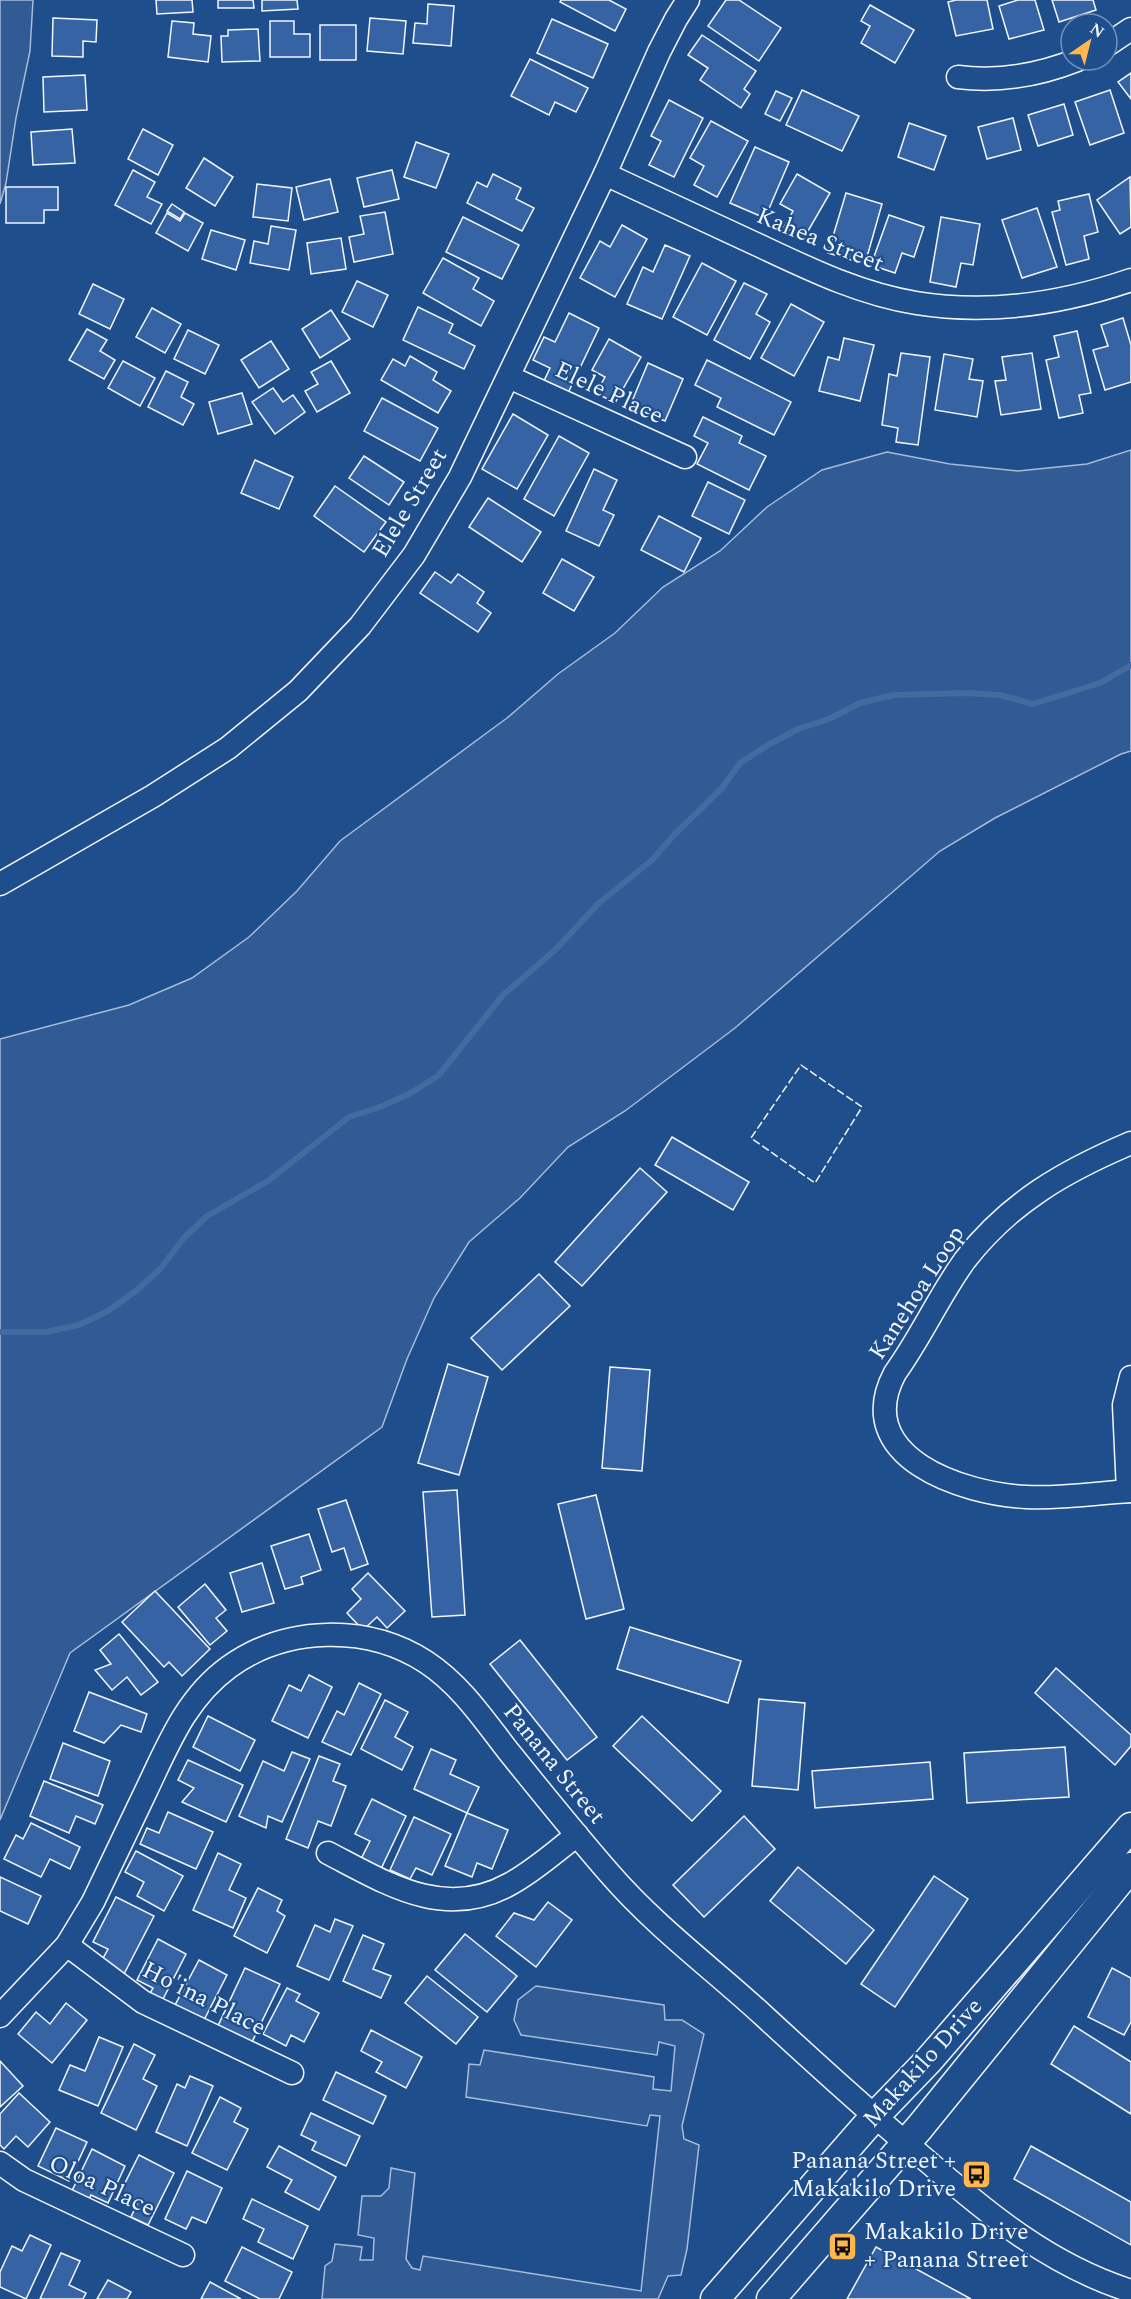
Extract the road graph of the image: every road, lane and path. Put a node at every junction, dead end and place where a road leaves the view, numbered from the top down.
1 (688, 0) edge
2 (1059, 66) edge
3 (958, 77) dead end
4 (605, 174) junction
5 (1131, 280) edge
6 (509, 377) junction
7 (685, 458) dead end
8 (0, 884) edge
9 (1131, 1143) edge
10 (1131, 1377) edge
11 (1129, 1491) edge
12 (1131, 1827) edge
13 (577, 1835) junction
14 (328, 1854) dead end
15 (1131, 1867) edge
16 (67, 1945) junction
17 (0, 2016) edge
18 (292, 2073) dead end
19 (874, 2117) junction
20 (906, 2144) junction
21 (0, 2163) edge
22 (183, 2255) dead end
23 (1131, 2291) edge
24 (715, 2299) edge
25 (771, 2299) edge

1 - 4 street, Elele Street
2 - 3 street
4 - 5 street, Kahea Street
4 - 6 street, Elele Street
6 - 7 street, Elele Place
6 - 8 street, Elele Street
9 - 11 street, Kanehoa Loop
10 - 11 street
12 - 19 main road, Makakilo Drive
13 - 14 street
13 - 16 street, Panana Street
13 - 19 street, Panana Street
15 - 20 main road, Makakilo Drive
16 - 17 street, Panana Street
16 - 18 street, Ho'ina Place
19 - 20 street, Panana Street
19 - 24 main road, Makakilo Drive
20 - 23 street, Panana Street
20 - 25 main road, Makakilo Drive
21 - 22 street, Oloa Place

